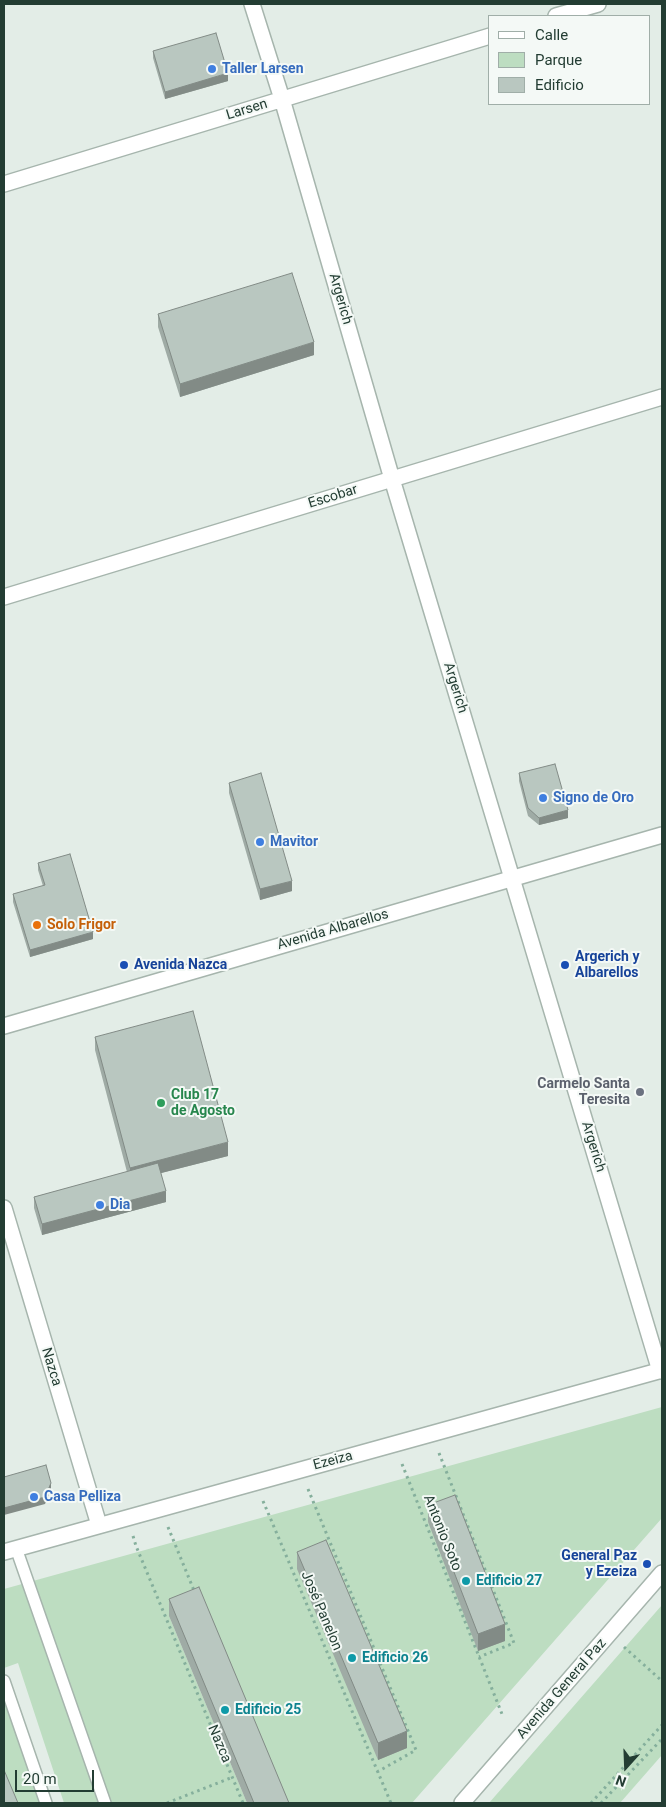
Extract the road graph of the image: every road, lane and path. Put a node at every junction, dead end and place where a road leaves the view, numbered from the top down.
1 (252, 4) edge
2 (598, 4) edge
3 (560, 15) edge
4 (488, 37) edge
5 (282, 99) junction
6 (4, 184) edge
7 (662, 397) edge
8 (392, 480) junction
9 (4, 597) edge
10 (662, 835) edge
11 (512, 878) junction
12 (4, 1026) edge
13 (4, 1208) edge
14 (661, 1370) edge
15 (432, 1434) junction
16 (394, 1444) junction
17 (300, 1470) junction
18 (255, 1482) junction
19 (160, 1508) junction
20 (128, 1517) junction
21 (99, 1525) junction
22 (10, 1550) edge
23 (662, 1573) edge
24 (199, 1601) edge
25 (610, 1634) junction
26 (479, 1657) junction
27 (4, 1681) edge
28 (662, 1681) edge
29 (502, 1714) dead end
30 (662, 1725) edge
31 (662, 1739) edge
32 (377, 1772) junction
33 (233, 1777) junction
34 (46, 1803) edge
35 (105, 1803) edge
36 (167, 1803) edge
37 (244, 1803) edge
38 (390, 1803) edge
39 (462, 1803) edge
40 (591, 1803) edge
41 (601, 1803) edge

1 - 5 street, Argerich
2 - 3 street
4 - 5 street, Larsen
5 - 6 street, Larsen
5 - 8 street, Argerich
7 - 8 street, Escobar
8 - 9 street, Escobar
8 - 11 street, Argerich
10 - 11 street, Avenida Albarellos
11 - 12 street, Avenida Albarellos
11 - 14 street, Argerich
13 - 21 street, Nazca
14 - 15 street, Ezeiza
15 - 16 street, Ezeiza
15 - 26 path
16 - 17 street, Ezeiza
16 - 26 path, Antonio Soto
17 - 18 street, Ezeiza
17 - 32 path
18 - 19 street, Ezeiza
18 - 32 path, José Panelon
19 - 20 street, Ezeiza
19 - 24 path
20 - 21 street, Ezeiza
20 - 33 path, Nazca
21 - 22 street, Ezeiza
22 - 35 lane
23 - 25 street, Avenida General Paz
25 - 28 path
25 - 39 street, Avenida General Paz
26 - 29 path, Antonio Soto
27 - 34 lane
30 - 40 path
31 - 41 path
32 - 38 path, José Panelon
33 - 36 path
33 - 37 path, Nazca

